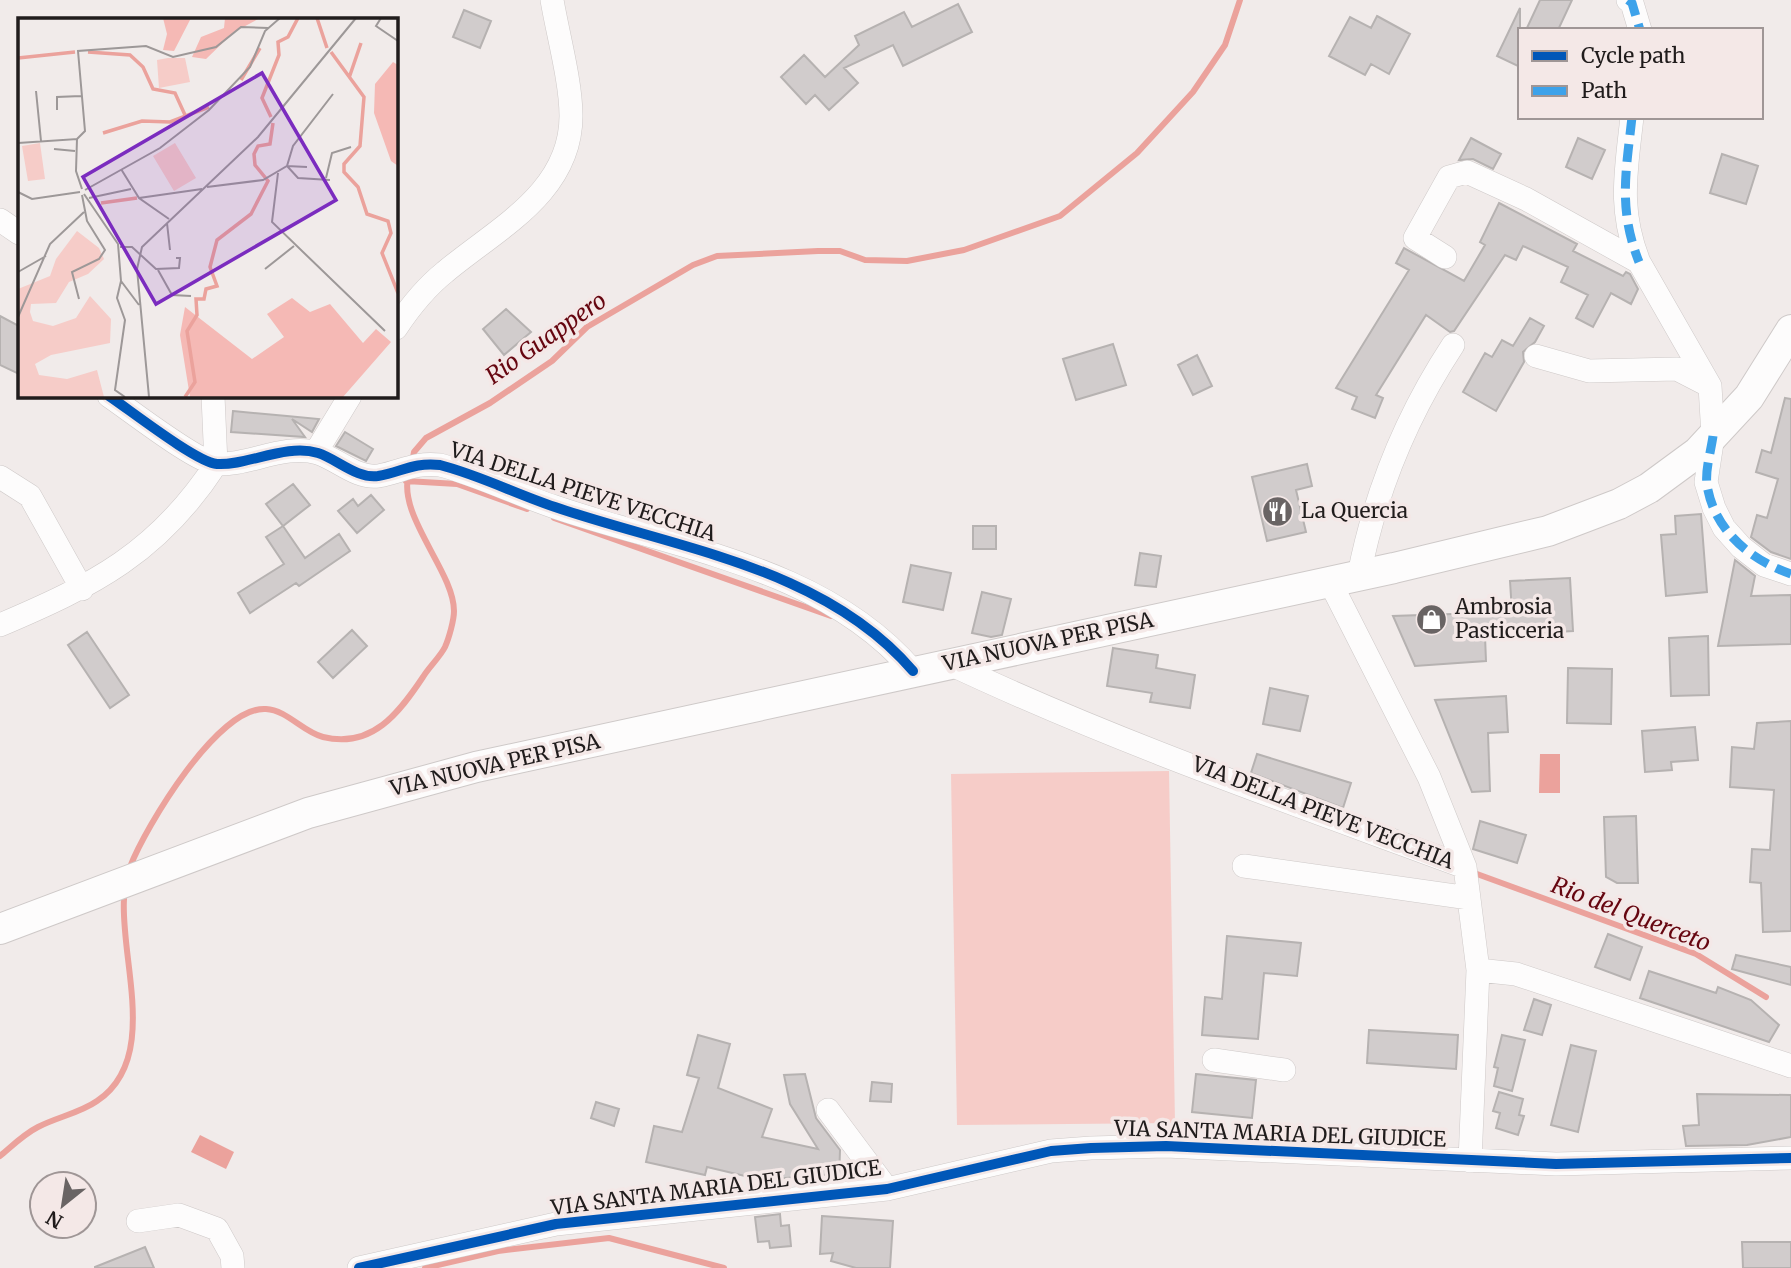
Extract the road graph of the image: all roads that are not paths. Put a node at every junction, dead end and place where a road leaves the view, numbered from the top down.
1 (552, 0) edge
2 (1628, 0) edge
3 (1639, 28) edge
4 (1632, 119) edge
5 (0, 220) edge
6 (18, 232) edge
7 (1445, 257) dead end
8 (1639, 262) junction
9 (397, 327) edge
10 (1791, 330) edge
11 (1453, 345) dead end
12 (1536, 356) dead end
13 (1710, 386) junction
14 (110, 397) edge
15 (213, 397) edge
16 (349, 397) edge
17 (1713, 436) junction
18 (317, 452) junction
19 (216, 464) junction
20 (0, 477) edge
21 (1791, 574) edge
22 (1359, 575) junction
23 (1329, 580) junction
24 (82, 589) junction
25 (0, 625) edge
26 (948, 663) junction
27 (913, 671) junction
28 (1244, 866) dead end
29 (1465, 867) junction
30 (1469, 898) junction
31 (0, 929) edge
32 (1478, 970) junction
33 (1214, 1060) dead end
34 (1791, 1066) edge
35 (1284, 1070) dead end
36 (828, 1110) dead end
37 (1791, 1158) edge
38 (1469, 1161) junction
39 (887, 1189) junction
40 (138, 1221) dead end
41 (233, 1268) edge
42 (359, 1268) edge

1 - 9 street
2 - 3 street
4 - 8 street
5 - 6 street
7 - 8 street
8 - 13 street
10 - 17 main road, VIA NUOVA PER PISA
11 - 22 street
12 - 13 street
13 - 17 street
14 - 19 street
15 - 19 street
16 - 18 street
17 - 21 street
17 - 22 main road, VIA NUOVA PER PISA
18 - 19 street, VIA DELLA PIEVE VECCHIA
18 - 27 street, VIA DELLA PIEVE VECCHIA
19 - 24 street
20 - 24 street
22 - 23 main road, VIA NUOVA PER PISA
23 - 26 main road, VIA NUOVA PER PISA
23 - 29 street
24 - 25 street
26 - 27 main road, VIA NUOVA PER PISA
26 - 29 street, VIA DELLA PIEVE VECCHIA
27 - 31 main road, VIA NUOVA PER PISA
28 - 30 street
29 - 30 street, VIA DELLA PIEVE VECCHIA
30 - 32 street, VIA DELLA PIEVE VECCHIA
32 - 34 street
32 - 38 street, VIA DELLA PIEVE VECCHIA
33 - 35 street
36 - 39 street
37 - 38 street, VIA SANTA MARIA DEL GIUDICE
38 - 39 street, VIA SANTA MARIA DEL GIUDICE
39 - 42 street, VIA SANTA MARIA DEL GIUDICE
40 - 41 street

